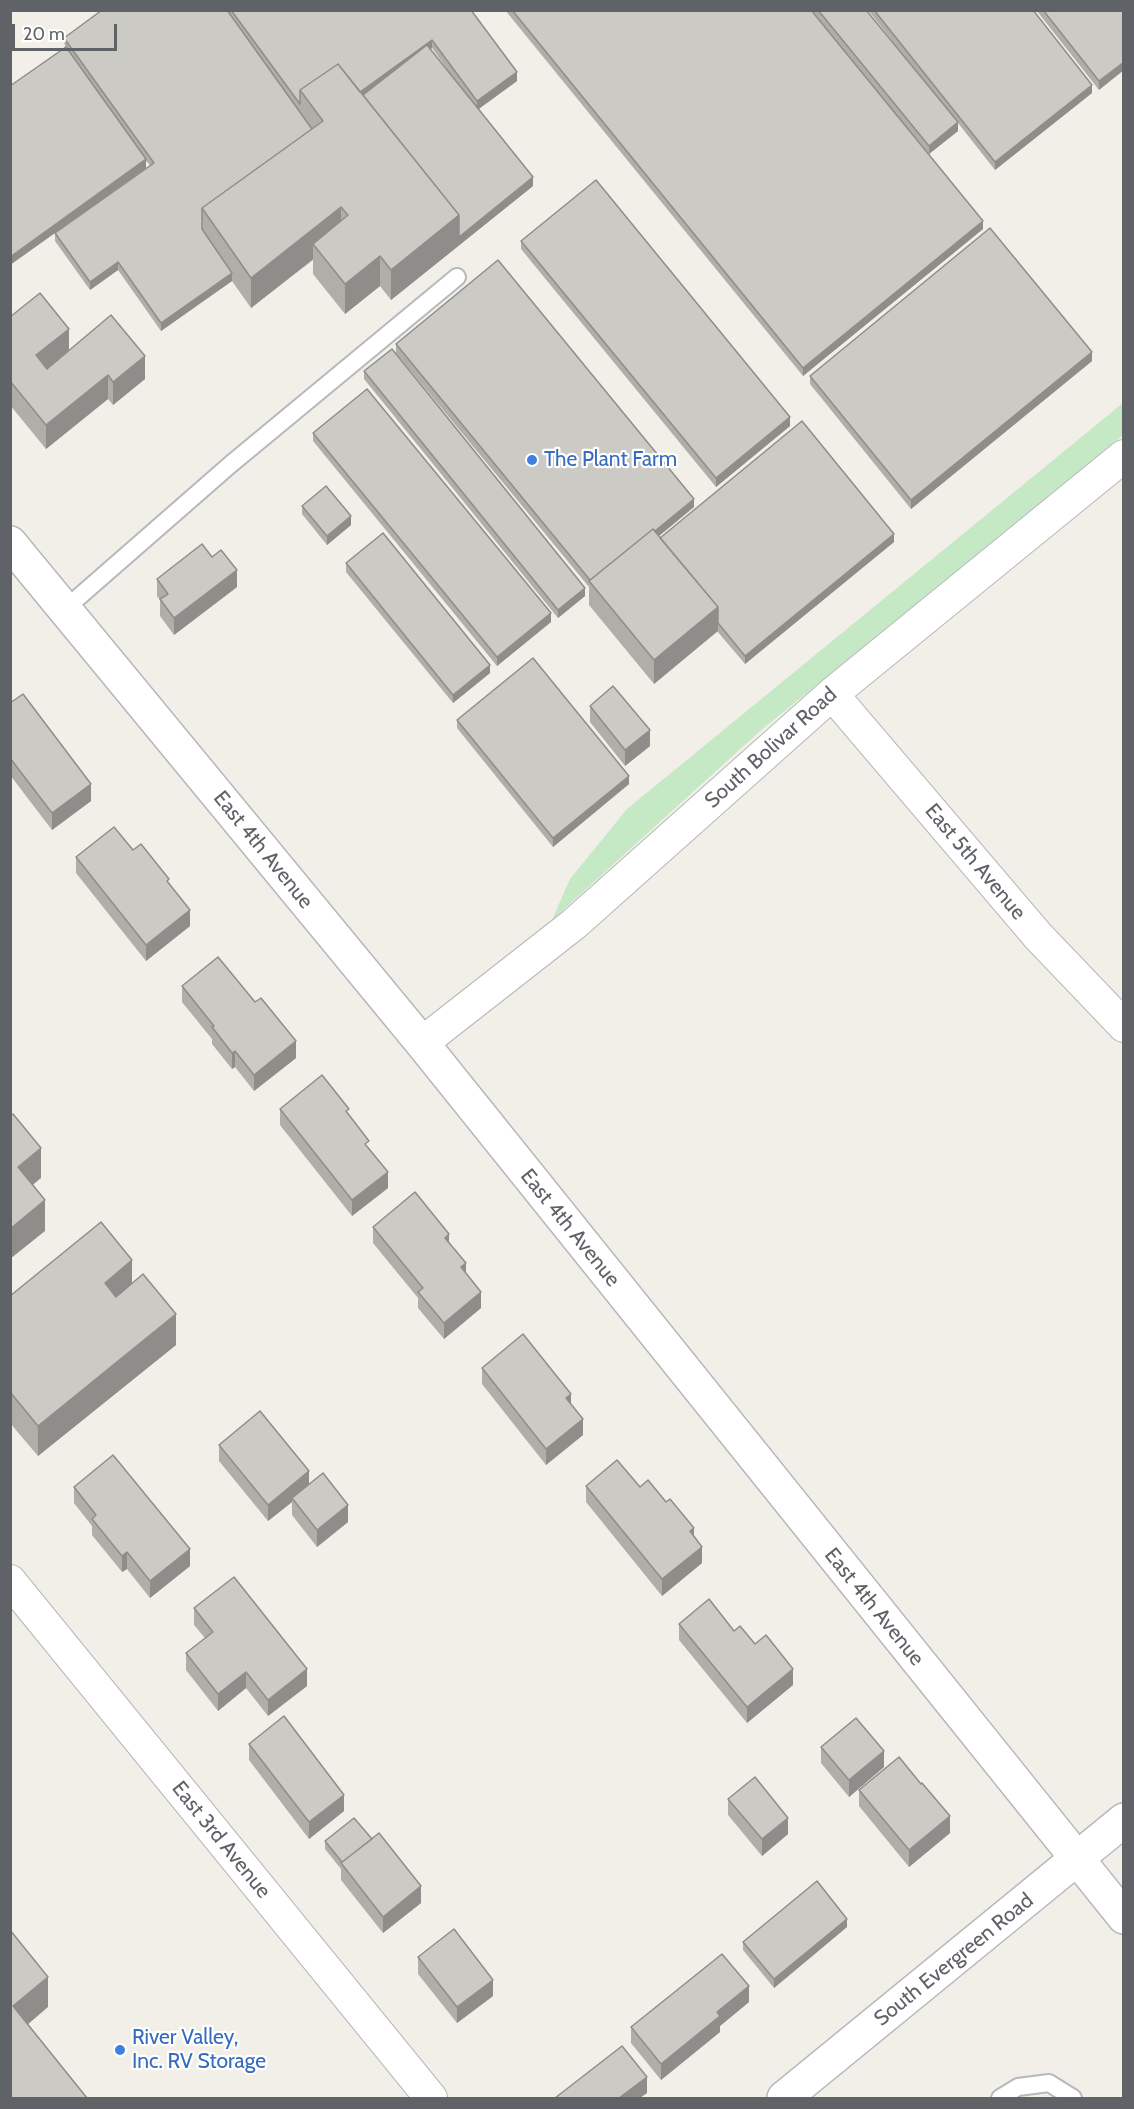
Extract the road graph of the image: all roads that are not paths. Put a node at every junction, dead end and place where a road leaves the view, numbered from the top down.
1 (457, 277) dead end
2 (1124, 456) edge
3 (10, 543) edge
4 (65, 609) junction
5 (832, 694) junction
6 (1124, 1026) edge
7 (422, 1043) junction
8 (10, 1581) edge
9 (1124, 1820) edge
10 (1077, 1859) junction
11 (1124, 1917) edge
12 (432, 2098) edge
13 (784, 2098) edge
14 (1000, 2098) edge
15 (1073, 2098) edge

1 - 4 lane
2 - 5 street, South Bolivar Road
3 - 4 street, East 4th Avenue
4 - 7 street, East 4th Avenue
5 - 6 street, East 5th Avenue
5 - 7 street, South Bolivar Road
7 - 10 street, East 4th Avenue
8 - 12 street, East 3rd Avenue
9 - 10 street, South Evergreen Road
10 - 11 street, East 4th Avenue
10 - 13 street, South Evergreen Road
14 - 15 lane

